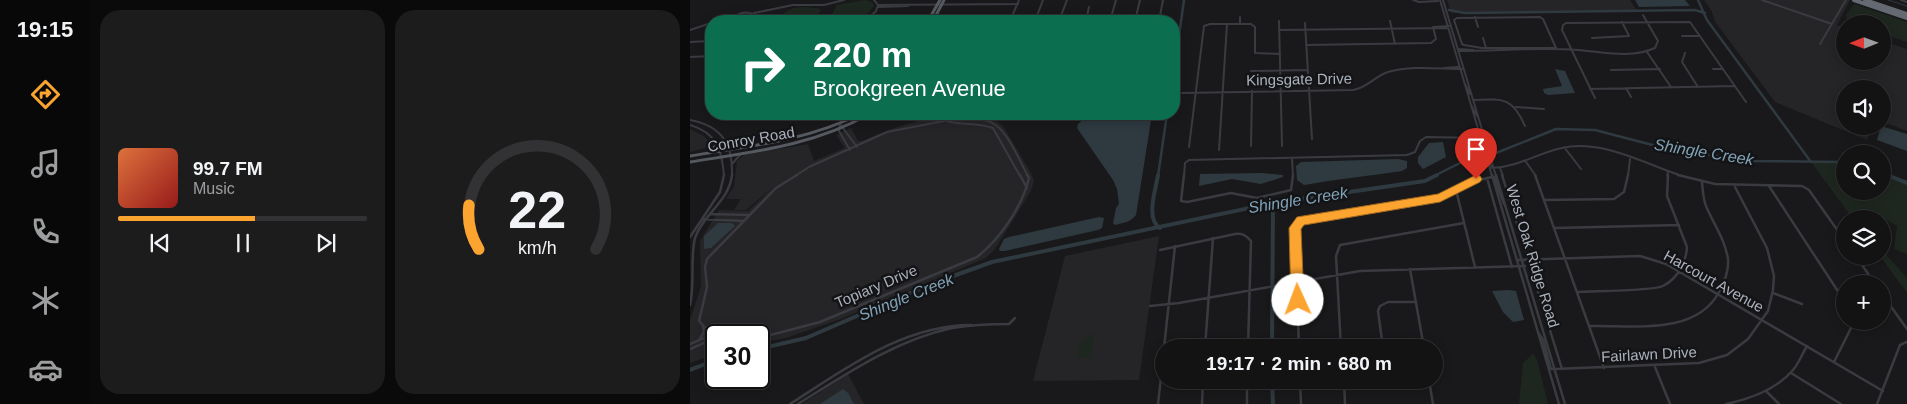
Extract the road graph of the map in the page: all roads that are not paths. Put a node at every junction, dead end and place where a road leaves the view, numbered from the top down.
1 (844, 0) edge
2 (874, 0) edge
3 (940, 0) edge
4 (944, 0) edge
5 (1020, 0) edge
6 (1043, 0) edge
7 (1067, 0) edge
8 (1116, 0) edge
9 (1140, 0) edge
10 (1163, 0) edge
11 (1415, 0) edge
12 (1441, 0) edge
13 (1762, 0) edge
14 (1846, 0) edge
15 (1854, 0) edge
16 (1865, 0) edge
17 (1901, 0) edge
18 (1907, 2) edge
19 (1018, 4) junction
20 (939, 5) junction
21 (878, 6) junction
22 (1089, 7) dead end
23 (755, 14) joint
24 (738, 15) edge
25 (872, 15) edge
26 (932, 15) edge
27 (935, 15) edge
28 (1013, 15) edge
29 (1037, 15) edge
30 (1061, 15) edge
31 (1087, 15) edge
32 (1112, 15) edge
33 (1136, 15) edge
34 (1160, 15) edge
35 (1643, 15) dead end
36 (1907, 16) edge
37 (1240, 17) dead end
38 (1475, 18) junction
39 (1279, 21) dead end
40 (1390, 21) dead end
41 (1622, 22) junction
42 (1646, 22) junction
43 (1305, 23) dead end
44 (705, 24) edge
45 (1227, 24) junction
46 (1240, 24) junction
47 (1832, 24) junction
48 (1433, 27) junction
49 (1448, 27) junction
50 (1478, 27) dead end
51 (1392, 28) junction
52 (1306, 29) junction
53 (690, 30) edge
54 (1279, 30) junction
55 (1682, 36) dead end
56 (1700, 36) junction
57 (1483, 38) dead end
58 (1592, 38) dead end
59 (1453, 39) junction
60 (705, 41) edge
61 (690, 42) edge
62 (1395, 44) junction
63 (1820, 44) dead end
64 (1306, 45) junction
65 (1486, 48) junction
66 (1458, 50) junction
67 (1573, 50) junction
68 (1647, 52) junction
69 (1685, 53) dead end
70 (1280, 54) junction
71 (705, 56) edge
72 (690, 57) edge
73 (1459, 68) junction
74 (1463, 68) junction
75 (1660, 69) junction
76 (1713, 69) dead end
77 (1722, 69) junction
78 (1308, 70) junction
79 (1611, 70) dead end
80 (1251, 71) dead end
81 (1280, 71) junction
82 (1462, 81) junction
83 (1735, 86) junction
84 (1671, 87) junction
85 (1698, 87) junction
86 (1590, 88) junction
87 (1626, 88) junction
88 (1309, 90) junction
89 (1281, 91) junction
90 (1195, 92) junction
91 (1223, 92) junction
92 (1252, 92) junction
93 (1182, 93) dead end
94 (1472, 95) junction
95 (1631, 97) dead end
96 (1595, 98) dead end
97 (1473, 100) junction
98 (1746, 102) dead end
99 (1471, 106) junction
100 (1516, 107) junction
101 (1544, 109) dead end
102 (1478, 116) junction
103 (690, 120) edge
104 (848, 120) edge
105 (859, 120) edge
106 (932, 120) edge
107 (986, 120) edge
108 (944, 121) joint
109 (840, 124) junction
110 (923, 124) junction
111 (690, 125) edge
112 (1525, 126) dead end
113 (845, 128) junction
114 (839, 131) junction
115 (1480, 138) junction
116 (1312, 139) dead end
117 (718, 143) junction
118 (1251, 146) dead end
119 (1282, 146) dead end
120 (857, 147) junction
121 (1188, 147) dead end
122 (1564, 147) junction
123 (728, 150) junction
124 (850, 150) junction
125 (1219, 150) dead end
126 (721, 151) junction
127 (745, 152) junction
128 (708, 153) junction
129 (1485, 153) junction
130 (730, 155) junction
131 (690, 156) edge
132 (722, 156) junction
133 (1292, 158) junction
134 (1630, 159) junction
135 (690, 162) edge
136 (1526, 162) junction
137 (732, 165) junction
138 (1494, 168) junction
139 (1500, 168) junction
140 (1581, 170) dead end
141 (1668, 172) junction
142 (1492, 176) junction
143 (1487, 178) junction
144 (1702, 182) junction
145 (1769, 186) junction
146 (1735, 187) junction
147 (1027, 188) junction
148 (1456, 190) junction
149 (1545, 200) junction
150 (1506, 205) junction
151 (705, 214) junction
152 (711, 214) junction
153 (749, 215) junction
154 (702, 219) junction
155 (707, 219) junction
156 (744, 221) junction
157 (1464, 223) junction
158 (1679, 225) junction
159 (1555, 228) junction
160 (1836, 228) edge
161 (690, 237) edge
162 (1213, 238) junction
163 (1175, 246) junction
164 (1160, 250) dead end
165 (1566, 259) junction
166 (1517, 260) junction
167 (1523, 260) junction
168 (1528, 260) junction
169 (1518, 266) junction
170 (1525, 266) junction
171 (1512, 267) junction
172 (1475, 268) junction
173 (1410, 269) junction
174 (1679, 272) junction
175 (1336, 275) junction
176 (1297, 282) junction
177 (1836, 288) edge
178 (1250, 291) junction
179 (1578, 292) junction
180 (1773, 293) junction
181 (1718, 294) junction
182 (1209, 298) junction
183 (1416, 302) junction
184 (1169, 304) junction
185 (1802, 304) dead end
186 (690, 306) edge
187 (1150, 306) dead end
188 (1891, 307) edge
189 (1014, 318) dead end
190 (1762, 321) junction
191 (975, 326) junction
192 (1590, 326) junction
193 (703, 327) joint
194 (1850, 330) edge
195 (1907, 330) edge
196 (1538, 332) junction
197 (770, 336) edge
198 (705, 338) edge
199 (1165, 339) edge
200 (1206, 339) edge
201 (1248, 339) edge
202 (1299, 339) edge
203 (1340, 339) edge
204 (1382, 339) edge
205 (1422, 339) edge
206 (698, 341) junction
207 (1907, 342) edge
208 (705, 343) edge
209 (690, 344) edge
210 (1807, 346) junction
211 (690, 349) edge
212 (1834, 362) junction
213 (1654, 366) junction
214 (1604, 368) junction
215 (1555, 369) junction
216 (1562, 369) junction
217 (1790, 373) junction
218 (1160, 389) edge
219 (1203, 389) edge
220 (1247, 389) edge
221 (1300, 389) edge
222 (1345, 389) edge
223 (1430, 389) edge
224 (1766, 391) junction
225 (1883, 391) junction
226 (790, 404) edge
227 (798, 404) edge
228 (1158, 404) edge
229 (1202, 404) edge
230 (1247, 404) edge
231 (1301, 404) edge
232 (1346, 404) edge
233 (1433, 404) edge
234 (1559, 404) edge
235 (1566, 404) edge
236 (1670, 404) edge
237 (1726, 404) edge
238 (1780, 404) edge
239 (1842, 404) edge
240 (1877, 404) edge

1 - 23 street
2 - 21 street
3 - 20 main road
4 - 20 main road
5 - 19 street
6 - 29 street
7 - 30 street
8 - 32 street
9 - 33 street
10 - 34 street
11 - 11 street
12 - 49 street, West Oak Ridge Road
12 - 59 street, West Oak Ridge Road
13 - 47 street
14 - 47 street
15 - 36 highway
16 - 36 highway
17 - 18 street
19 - 20 street
19 - 28 street
20 - 21 street
20 - 26 main road
20 - 27 main road
21 - 25 street
22 - 31 street
23 - 24 street
35 - 42 street
37 - 46 street
38 - 50 street
38 - 65 street
38 - 65 street
39 - 54 street
40 - 51 street
41 - 42 street
41 - 58 street
41 - 67 street
42 - 56 street
42 - 68 street
43 - 52 street
44 - 53 street
45 - 46 street
45 - 90 street
45 - 91 street
46 - 70 street
47 - 63 street
48 - 49 street
48 - 51 street
48 - 62 street
49 - 59 street, West Oak Ridge Road
51 - 52 street
51 - 62 street
52 - 54 street
52 - 64 street
54 - 70 street
55 - 56 street
56 - 77 street
57 - 65 street
59 - 66 street, West Oak Ridge Road
59 - 73 street, West Oak Ridge Road
60 - 61 street
62 - 64 street
64 - 78 street
66 - 67 street
66 - 74 street, West Oak Ridge Road
67 - 68 street
67 - 86 street
68 - 75 street
69 - 85 street
70 - 81 street
71 - 72 street
73 - 74 street, Kingsgate Drive
73 - 82 street, West Oak Ridge Road
73 - 88 street, Kingsgate Drive
74 - 94 street, West Oak Ridge Road
75 - 79 street
75 - 84 street
76 - 77 street
77 - 83 street
78 - 81 street
78 - 88 street
80 - 81 street
81 - 89 street
82 - 94 street
82 - 99 street, West Oak Ridge Road
83 - 85 street
83 - 98 street
84 - 85 street
84 - 87 street
86 - 87 street
86 - 96 street
87 - 95 street
88 - 89 street, Kingsgate Drive
88 - 116 street
89 - 92 street, Kingsgate Drive
89 - 119 street
90 - 91 street, Kingsgate Drive
90 - 93 street, Kingsgate Drive
90 - 121 street
91 - 92 street, Kingsgate Drive
91 - 125 street
92 - 118 street
94 - 97 street, West Oak Ridge Road
97 - 100 street
97 - 102 street, West Oak Ridge Road
99 - 102 street
99 - 115 street, West Oak Ridge Road
100 - 101 street
100 - 112 street
102 - 138 street, West Oak Ridge Road
103 - 123 street
104 - 109 main road, Conroy Road
105 - 113 main road, Conroy Road
106 - 110 street
107 - 147 street
108 - 110 street
108 - 147 street
109 - 113 street
109 - 114 street
109 - 123 main road, Conroy Road
110 - 120 street
111 - 117 street
113 - 114 main road, Conroy Road
113 - 120 street
114 - 124 street
114 - 127 main road, Conroy Road
115 - 129 street, West Oak Ridge Road
115 - 133 street
117 - 126 street
117 - 128 main road
120 - 124 street
122 - 134 street
122 - 136 street
122 - 140 street
123 - 126 main road, Conroy Road
123 - 130 street
124 - 153 street
126 - 128 main road, Conroy Road
126 - 132 street
127 - 130 main road, Conroy Road
127 - 137 street
128 - 131 main road, Conroy Road
129 - 138 street
129 - 142 street, West Oak Ridge Road
130 - 132 main road, Conroy Road
130 - 137 street
132 - 135 main road, Conroy Road
132 - 151 street
133 - 133 street
134 - 141 street
134 - 149 street
136 - 139 street
136 - 149 street
137 - 152 street
138 - 139 street
138 - 150 street, West Oak Ridge Road
139 - 168 street
141 - 144 street
141 - 158 street
142 - 143 street
142 - 150 street
142 - 166 street, West Oak Ridge Road
143 - 148 street
143 - 171 street
144 - 146 street
144 - 181 street
145 - 146 street
145 - 160 street
145 - 177 street
146 - 180 street, Fairlawn Drive
147 - 197 street, Topiary Drive
148 - 157 street
148 - 176 street
149 - 159 street
150 - 167 street, West Oak Ridge Road
151 - 152 street
151 - 154 street
152 - 153 street
152 - 155 street
153 - 156 street
154 - 155 street
154 - 161 street
155 - 156 street
155 - 186 street
156 - 193 street
157 - 172 street
157 - 175 street
158 - 159 street
158 - 174 street
159 - 165 street
162 - 163 street
162 - 178 street
162 - 182 street
163 - 164 street
163 - 184 street
165 - 168 street, Harcourt Avenue
165 - 174 street, Harcourt Avenue
165 - 179 street
166 - 167 street, Harcourt Avenue
166 - 169 street, West Oak Ridge Road
167 - 168 street, Harcourt Avenue
167 - 170 street, West Oak Ridge Road
168 - 216 street
169 - 170 street
169 - 171 street
169 - 196 street, West Oak Ridge Road
170 - 215 street, West Oak Ridge Road
171 - 172 street
172 - 173 street
173 - 175 street
173 - 183 street
174 - 179 street
174 - 181 street, Harcourt Avenue
175 - 176 street
175 - 203 street
176 - 178 street
176 - 202 street
178 - 182 street
178 - 201 street
179 - 192 street
180 - 185 street
180 - 190 street, Fairlawn Drive
181 - 190 street, Harcourt Avenue
181 - 192 street
182 - 184 street
182 - 200 street
183 - 204 street
183 - 205 street
184 - 187 street
184 - 199 street
188 - 195 street
189 - 191 street
190 - 210 street, Harcourt Avenue
190 - 213 street, Fairlawn Drive
191 - 226 street
191 - 227 street
192 - 214 street
193 - 206 street
194 - 212 street
196 - 215 street
196 - 234 street, West Oak Ridge Road
198 - 206 street
206 - 209 street
207 - 225 street
208 - 211 street
210 - 212 street, Harcourt Avenue
210 - 217 street
212 - 225 street, Harcourt Avenue
213 - 214 street, Fairlawn Drive
213 - 236 street
214 - 216 street, Fairlawn Drive
215 - 216 street, Fairlawn Drive
215 - 235 street, West Oak Ridge Road
217 - 224 street
217 - 239 street
218 - 228 street
219 - 229 street
220 - 230 street
221 - 231 street
222 - 232 street
223 - 233 street
224 - 237 street
224 - 238 street
225 - 240 street

